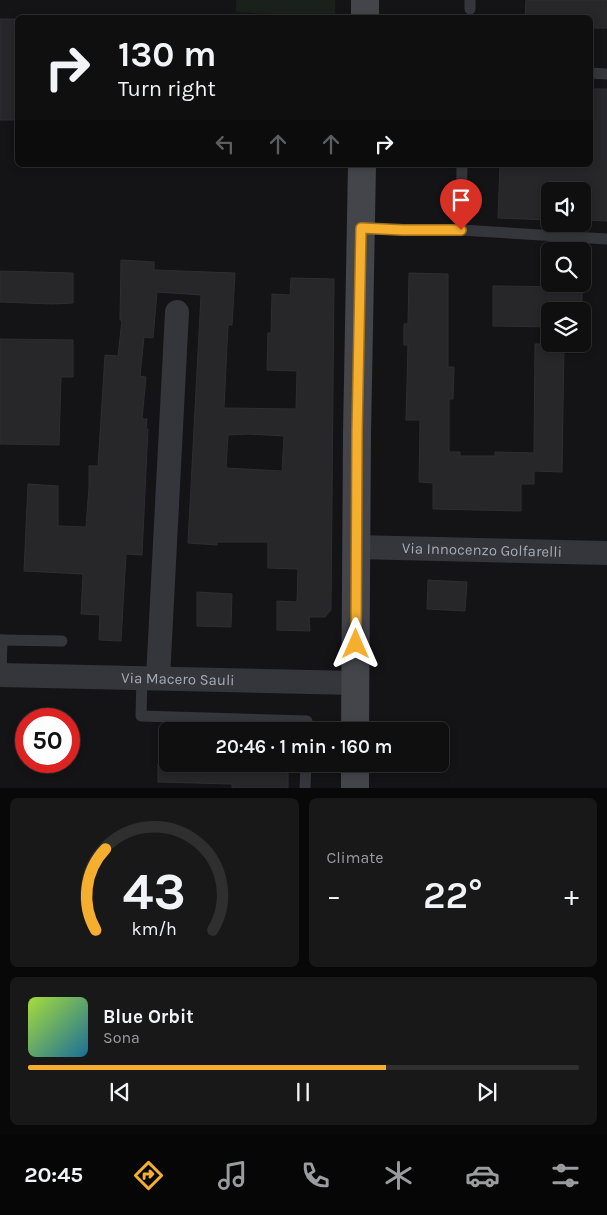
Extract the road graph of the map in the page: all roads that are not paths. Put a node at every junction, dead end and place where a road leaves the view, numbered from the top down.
1 (365, 0) edge
2 (365, 15) edge
3 (593, 73) edge
4 (607, 74) edge
5 (362, 167) edge
6 (462, 167) edge
7 (361, 228) junction
8 (461, 230) junction
9 (607, 239) edge
10 (177, 312) dead end
11 (356, 547) junction
12 (607, 554) edge
13 (1, 640) edge
14 (62, 641) dead end
15 (1, 675) edge
16 (150, 678) junction
17 (356, 683) junction
18 (307, 722) edge
19 (355, 722) edge
20 (306, 772) edge
21 (355, 772) edge
22 (305, 788) edge
23 (355, 788) edge

1 - 2 main road
3 - 4 lane
5 - 7 main road
6 - 8 lane
7 - 8 lane
7 - 11 main road
8 - 9 lane
10 - 16 street
11 - 12 street, Via Innocenzo Golfarelli
11 - 17 main road
13 - 14 lane
13 - 15 lane
15 - 16 street, Via Macero Sauli
16 - 17 street, Via Macero Sauli
16 - 18 lane
17 - 19 main road
20 - 22 lane
21 - 23 main road

